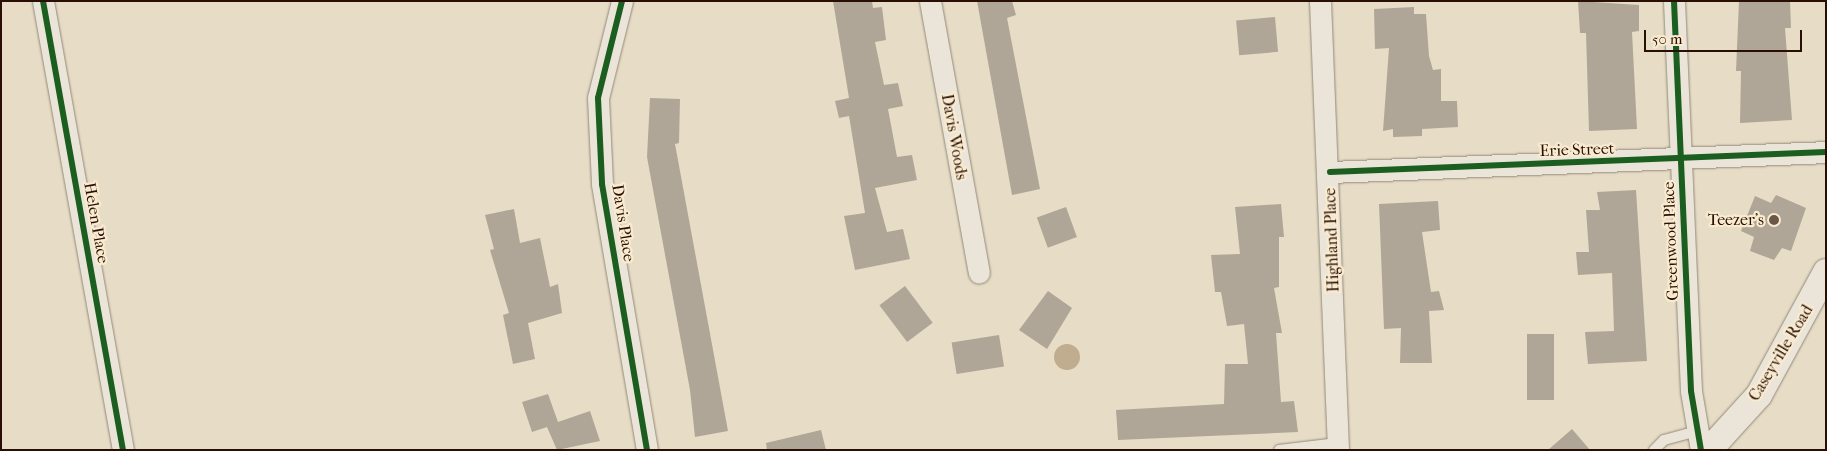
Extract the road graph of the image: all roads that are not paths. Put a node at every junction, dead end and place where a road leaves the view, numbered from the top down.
1 (43, 1) edge
2 (622, 1) edge
3 (930, 1) edge
4 (1320, 1) edge
5 (1674, 1) edge
6 (1826, 152) edge
7 (1681, 160) junction
8 (1330, 172) junction
9 (1826, 272) edge
10 (979, 273) dead end
11 (1702, 444) edge
12 (1338, 447) edge
13 (123, 450) edge
14 (647, 450) edge
15 (1279, 450) edge
16 (1654, 450) edge

1 - 13 street, Helen Place
2 - 14 street, Davis Place
3 - 10 street, Davis Woods
4 - 8 street, Highland Place
5 - 7 street, Greenwood Place
6 - 7 street, Erie Street
7 - 8 street, Erie Street
7 - 11 street, Greenwood Place
8 - 12 street, Highland Place
9 - 11 street, Caseyville Road
11 - 16 lane
12 - 15 lane

